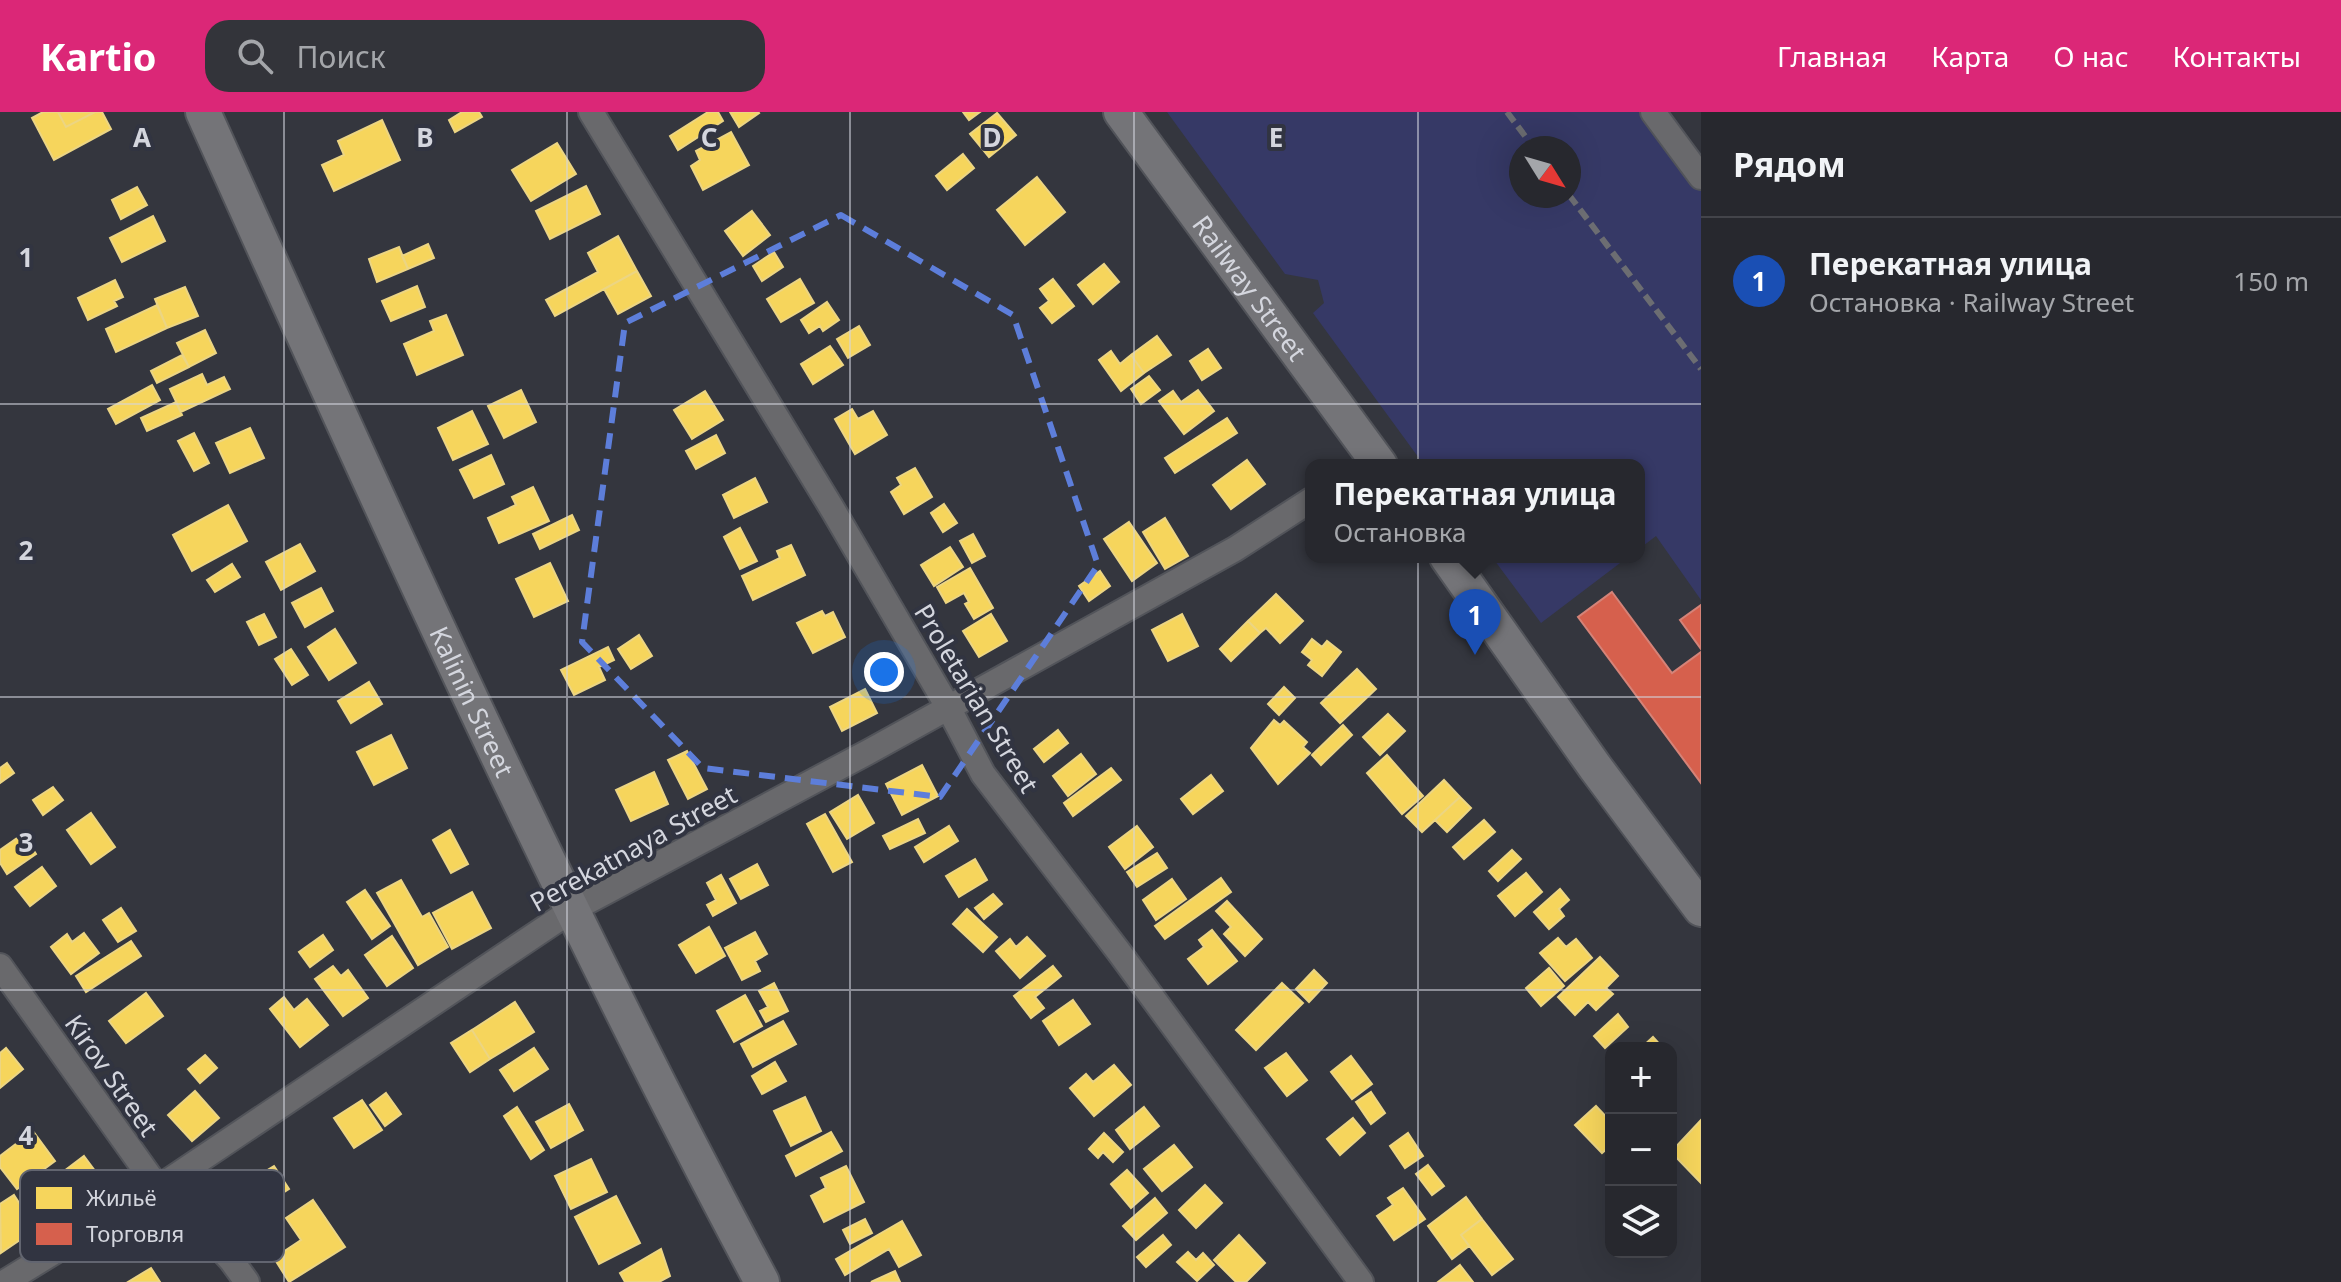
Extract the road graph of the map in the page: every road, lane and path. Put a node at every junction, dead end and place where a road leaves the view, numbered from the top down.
1 (203, 112) edge
2 (591, 112) edge
3 (1121, 112) edge
4 (1653, 112) edge
5 (1701, 177) edge
6 (1371, 459) edge
7 (1305, 504) edge
8 (1451, 563) edge
9 (948, 707) junction
10 (1701, 909) edge
11 (572, 910) junction
12 (0, 966) edge
13 (145, 1170) edge
14 (185, 1170) edge
15 (38, 1262) edge
16 (232, 1262) edge
17 (5, 1282) edge
18 (247, 1282) edge
19 (762, 1282) edge
20 (1361, 1282) edge

1 - 11 street, Kalinin Street
2 - 9 street, Proletarian Street
3 - 6 street, Railway Street
4 - 5 street
7 - 9 street, Perekatnaya Street
8 - 10 street
9 - 11 street, Perekatnaya Street
9 - 20 street, Proletarian Street
11 - 14 street, Perekatnaya Street
11 - 19 street, Kalinin Street
12 - 13 street, Kirov Street
15 - 17 street, Perekatnaya Street
16 - 18 street, Kirov Street

